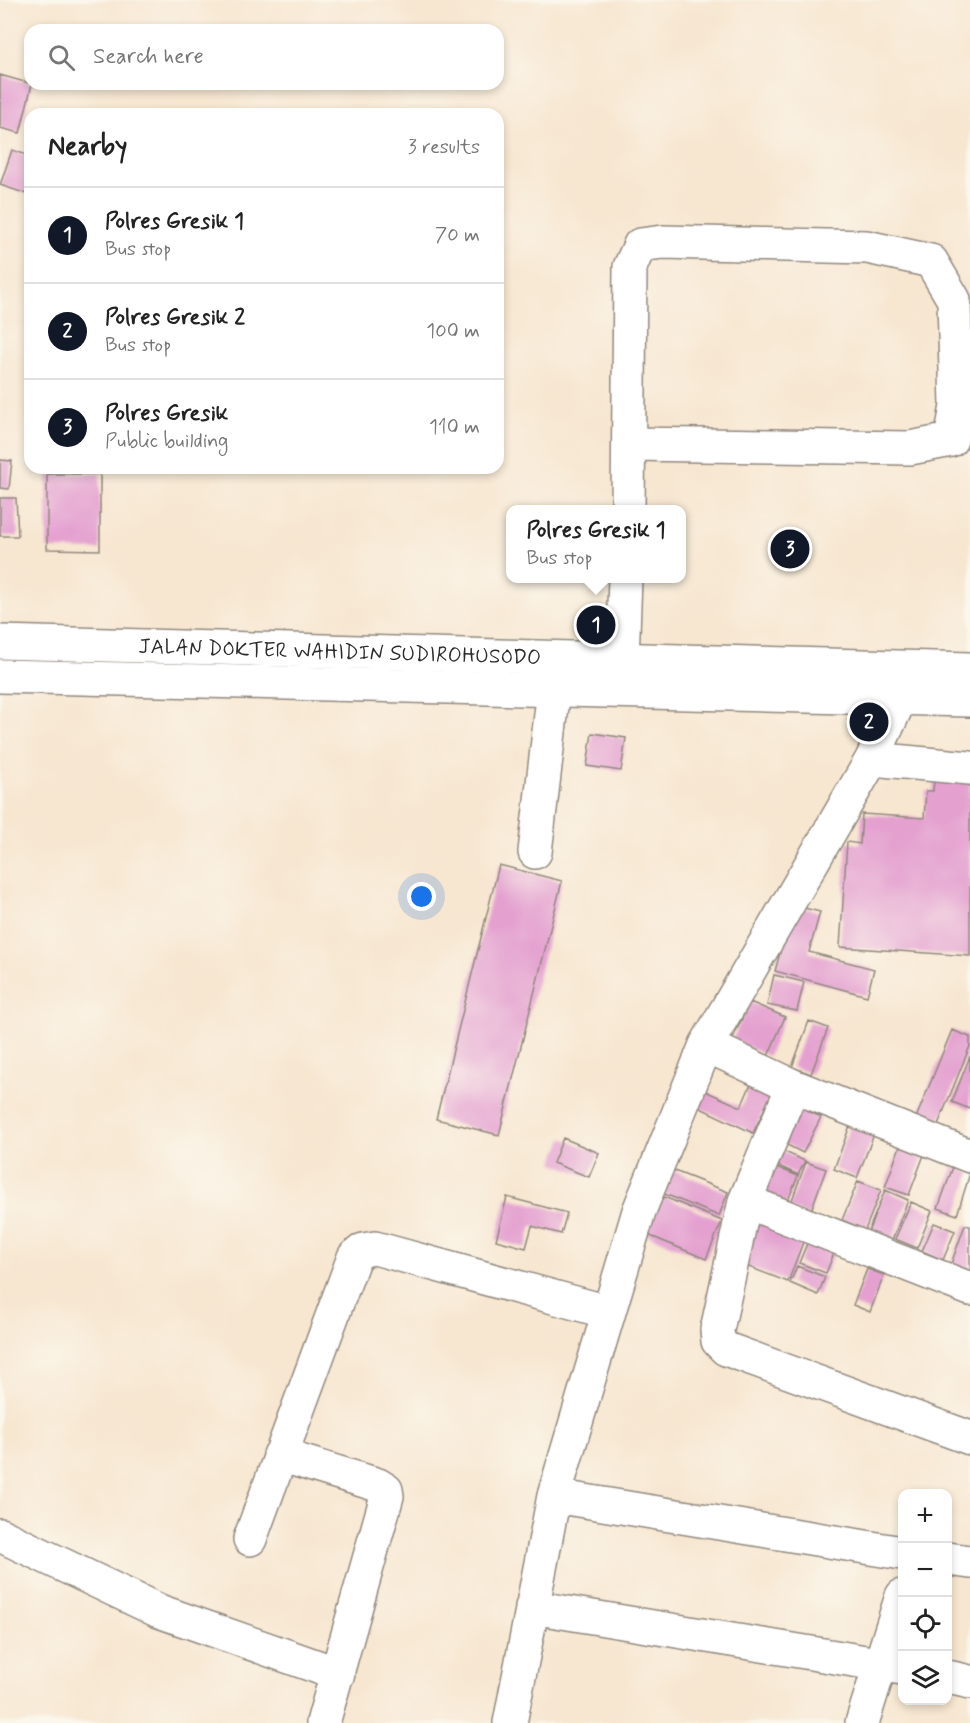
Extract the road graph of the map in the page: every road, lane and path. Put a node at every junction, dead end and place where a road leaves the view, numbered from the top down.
1 (630, 444) junction
2 (628, 505) edge
3 (625, 583) edge
4 (0, 642) edge
5 (970, 669) edge
6 (622, 675) junction
7 (0, 676) edge
8 (554, 689) junction
9 (901, 698) junction
10 (970, 700) edge
11 (872, 759) junction
12 (970, 768) edge
13 (535, 852) dead end
14 (706, 1045) junction
15 (793, 1086) junction
16 (970, 1156) edge
17 (745, 1201) junction
18 (970, 1289) edge
19 (608, 1312) junction
20 (970, 1438) edge
21 (280, 1455) junction
22 (554, 1496) junction
23 (0, 1535) edge
24 (250, 1539) dead end
25 (898, 1552) edge
26 (952, 1560) edge
27 (970, 1562) edge
28 (903, 1597) edge
29 (532, 1607) junction
30 (892, 1665) edge
31 (338, 1674) junction
32 (952, 1678) edge
33 (970, 1682) edge
34 (323, 1723) edge
35 (510, 1723) edge
36 (862, 1723) edge

1 - 1 main road
1 - 2 main road
3 - 6 main road
4 - 6 main road, JALAN DOKTER WAHIDIN SUDIROHUSODO
5 - 6 main road, JALAN DOKTER WAHIDIN SUDIROHUSODO
6 - 8 main road, JALAN DOKTER WAHIDIN SUDIROHUSODO
6 - 9 main road, JALAN DOKTER WAHIDIN SUDIROHUSODO
7 - 8 main road, JALAN DOKTER WAHIDIN SUDIROHUSODO
8 - 13 main road
9 - 10 main road, JALAN DOKTER WAHIDIN SUDIROHUSODO
9 - 11 main road
11 - 12 main road
11 - 14 main road
14 - 15 main road
14 - 19 main road
15 - 16 main road
15 - 17 main road
17 - 18 main road
17 - 20 main road
19 - 21 main road
19 - 22 main road
21 - 24 main road
21 - 31 main road
22 - 25 main road
22 - 29 main road
23 - 31 main road
26 - 27 main road
28 - 30 main road
29 - 30 main road
29 - 35 main road
30 - 36 main road
31 - 34 main road
32 - 33 main road

